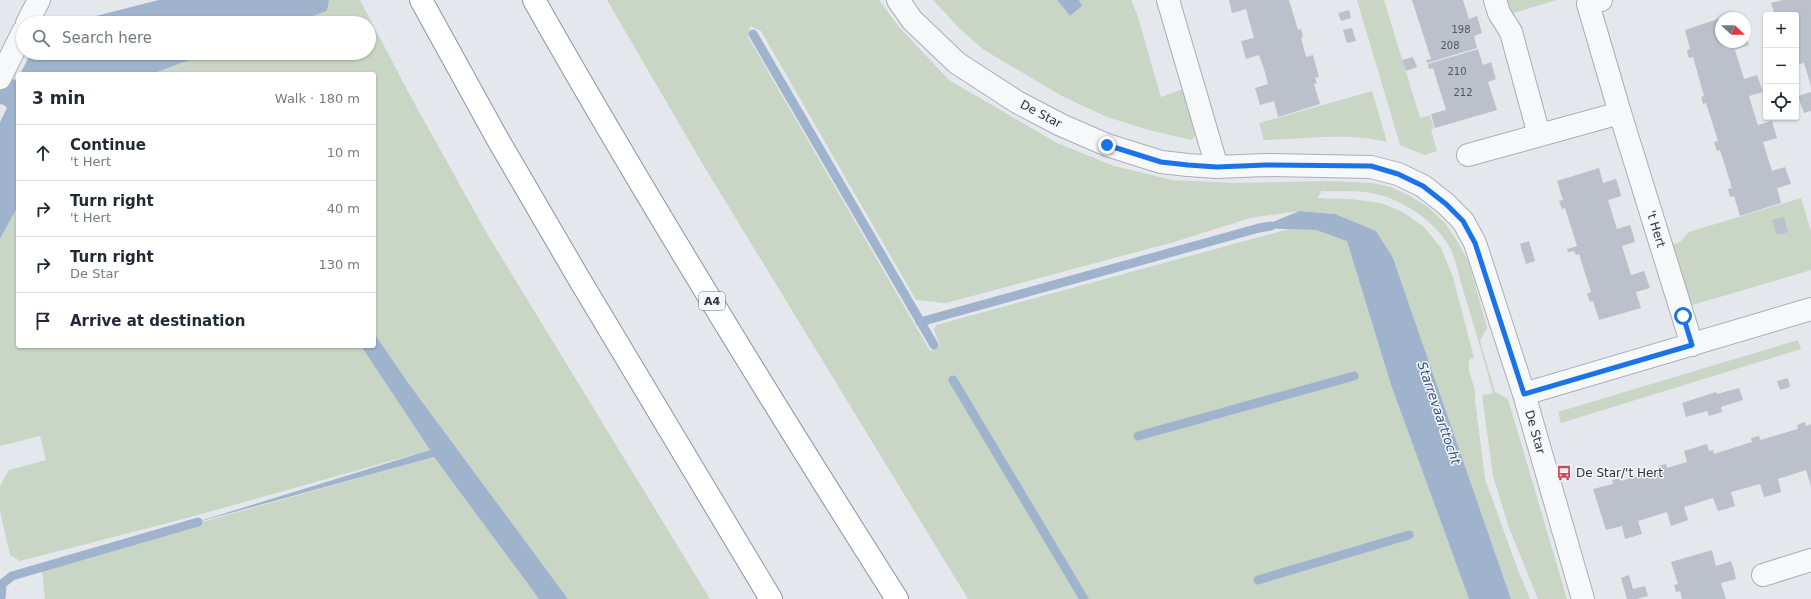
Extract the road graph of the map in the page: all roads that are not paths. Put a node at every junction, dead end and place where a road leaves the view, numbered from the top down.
1 (39, 0) edge
2 (420, 0) edge
3 (534, 0) edge
4 (898, 0) edge
5 (1168, 0) edge
6 (1495, 0) edge
7 (1601, 0) edge
8 (31, 16) edge
9 (16, 46) edge
10 (2, 74) edge
11 (1620, 113) junction
12 (1539, 135) junction
13 (1468, 155) dead end
14 (1217, 167) junction
15 (1811, 309) edge
16 (1692, 345) junction
17 (1524, 394) junction
18 (1811, 560) edge
19 (1763, 575) dead end
20 (771, 599) edge
21 (897, 599) edge
22 (1583, 599) edge

1 - 8 street
2 - 20 highway
3 - 21 highway, A4
4 - 14 street, De Star
5 - 14 street
6 - 12 street
7 - 11 street, 't Hert
9 - 10 street
11 - 12 street
11 - 16 street, 't Hert
12 - 13 street
14 - 17 street, De Star
15 - 16 street
16 - 17 street
17 - 22 street, De Star
18 - 19 street

